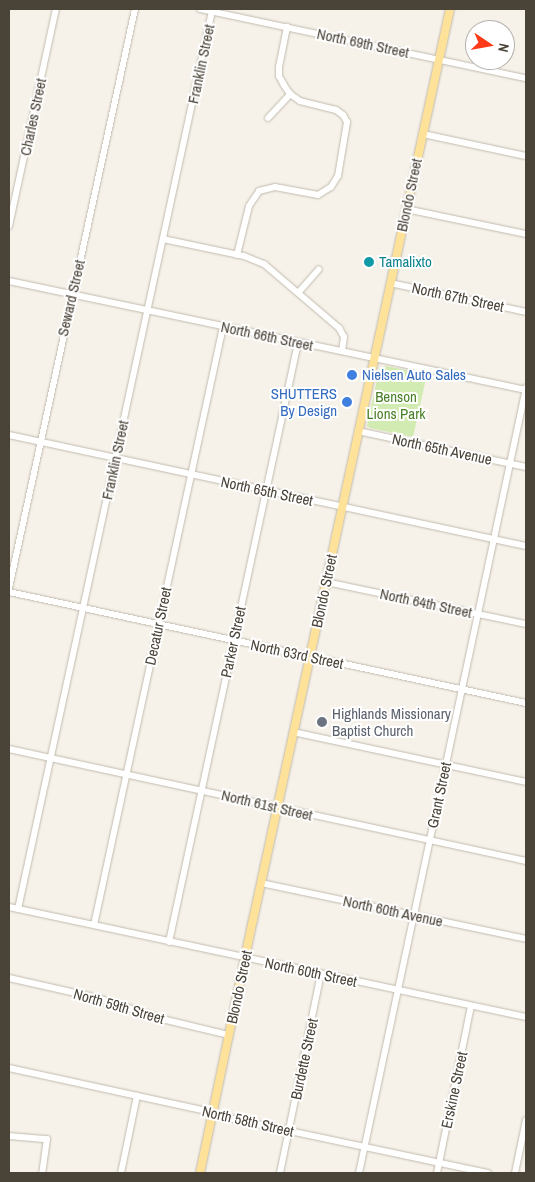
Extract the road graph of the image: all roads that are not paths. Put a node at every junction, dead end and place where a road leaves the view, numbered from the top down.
1 (56, 9) edge
2 (135, 9) edge
3 (200, 9) edge
4 (450, 9) edge
5 (212, 11) junction
6 (287, 27) junction
7 (439, 59) junction
8 (526, 78) edge
9 (290, 94) junction
10 (268, 118) dead end
11 (422, 134) junction
12 (526, 156) edge
13 (406, 208) junction
14 (9, 226) edge
15 (526, 234) edge
16 (163, 239) junction
17 (238, 255) junction
18 (319, 269) dead end
19 (9, 281) edge
20 (390, 283) junction
21 (299, 292) junction
22 (72, 294) junction
23 (147, 310) junction
24 (526, 312) edge
25 (222, 327) junction
26 (298, 343) junction
27 (342, 352) junction
28 (374, 358) junction
29 (526, 389) edge
30 (358, 431) junction
31 (9, 435) edge
32 (40, 442) junction
33 (115, 458) junction
34 (511, 464) junction
35 (526, 467) edge
36 (191, 474) junction
37 (266, 490) junction
38 (342, 507) junction
39 (494, 539) junction
40 (526, 546) edge
41 (326, 582) junction
42 (9, 588) edge
43 (9, 592) edge
44 (83, 608) junction
45 (478, 614) junction
46 (526, 624) edge
47 (158, 625) junction
48 (234, 641) junction
49 (309, 657) junction
50 (462, 690) junction
51 (526, 703) edge
52 (293, 732) junction
53 (9, 748) edge
54 (51, 758) junction
55 (446, 765) junction
56 (126, 774) junction
57 (526, 782) edge
58 (202, 790) junction
59 (277, 807) junction
60 (429, 840) junction
61 (526, 861) edge
62 (260, 883) junction
63 (9, 906) edge
64 (18, 909) junction
65 (412, 915) junction
66 (94, 925) junction
67 (526, 939) edge
68 (169, 942) junction
69 (244, 958) junction
70 (321, 974) junction
71 (9, 978) edge
72 (396, 990) junction
73 (471, 1006) junction
74 (526, 1017) edge
75 (229, 1035) junction
76 (9, 1068) edge
77 (137, 1096) junction
78 (212, 1114) junction
79 (526, 1120) edge
80 (289, 1131) junction
81 (9, 1136) edge
82 (364, 1147) junction
83 (439, 1163) junction
84 (42, 1173) edge
85 (121, 1173) edge
86 (200, 1173) edge
87 (280, 1173) edge
88 (359, 1173) edge
89 (437, 1173) edge
90 (488, 1173) edge
91 (515, 1173) edge

1 - 14 street, Charles Street
2 - 22 street, Seward Street
3 - 5 street, North 69th Street
4 - 7 main road, Blondo Street
5 - 6 street, North 69th Street
5 - 16 street, Franklin Street
6 - 7 street, North 69th Street
6 - 9 street
7 - 8 street, North 69th Street
7 - 11 main road, Blondo Street
9 - 10 street
9 - 17 street
11 - 12 street
11 - 13 main road, Blondo Street
13 - 15 street
13 - 20 main road, Blondo Street
16 - 17 street
16 - 23 street, Franklin Street
17 - 21 street
18 - 21 street
19 - 22 street, North 66th Street
20 - 24 street, North 67th Street
20 - 28 main road, Blondo Street
21 - 27 street
22 - 23 street, North 66th Street
22 - 32 street, Seward Street
23 - 25 street, North 66th Street
23 - 33 street, Franklin Street
25 - 26 street, North 66th Street
25 - 36 street, Decatur Street
26 - 27 street, North 66th Street
26 - 37 street, Parker Street
27 - 28 street, North 66th Street
28 - 29 street, North 66th Street
28 - 30 main road, Blondo Street
29 - 34 street, Grant Street
30 - 34 street, North 65th Avenue
30 - 38 main road, Blondo Street
31 - 32 street, North 65th Street
32 - 33 street, North 65th Street
32 - 42 street, Seward Street
33 - 36 street, North 65th Street
33 - 44 street, Franklin Street
34 - 35 street, North 65th Avenue
34 - 39 street, Grant Street
36 - 37 street, North 65th Street
36 - 47 street, Decatur Street
37 - 38 street, North 65th Street
37 - 48 street, Parker Street
38 - 39 street, North 65th Street
38 - 41 main road, Blondo Street
39 - 40 street, North 65th Street
39 - 45 street, Grant Street
41 - 45 street, North 64th Street
41 - 49 main road, Blondo Street
43 - 44 street, North 63rd Street
44 - 47 street, North 63rd Street
44 - 54 street, Franklin Street
45 - 46 street, North 64th Street
45 - 50 street, Grant Street
47 - 48 street, North 63rd Street
47 - 56 street, Decatur Street
48 - 49 street, North 63rd Street
48 - 58 street, Parker Street
49 - 50 street, North 63rd Street
49 - 52 main road, Blondo Street
50 - 51 street, North 63rd Street
50 - 55 street, Grant Street
52 - 55 street
52 - 59 main road, Blondo Street
53 - 54 street, North 61st Street
54 - 56 street, North 61st Street
54 - 64 street, Franklin Street
55 - 57 street
55 - 60 street, Grant Street
56 - 58 street, North 61st Street
56 - 66 street, Decatur Street
58 - 59 street, North 61st Street
58 - 68 street, Parker Street
59 - 60 street, North 61st Street
59 - 62 main road, Blondo Street
60 - 61 street, North 61st Street
60 - 65 street, Grant Street
62 - 65 street, North 60th Avenue
62 - 69 main road, Blondo Street
63 - 64 street, North 60th Street
64 - 66 street, North 60th Street
65 - 67 street, North 60th Avenue
65 - 72 street, Grant Street
66 - 68 street, North 60th Street
68 - 69 street, North 60th Street
69 - 70 street, North 60th Street
69 - 75 main road, Blondo Street
70 - 72 street, North 60th Street
70 - 80 street, Burdette Street
71 - 75 street, North 59th Street
72 - 73 street, North 60th Street
72 - 82 street, Grant Street
73 - 74 street, North 60th Street
73 - 83 street, Erskine Street
75 - 78 main road, Blondo Street
76 - 77 street, North 58th Street
77 - 78 street, North 58th Street
77 - 85 street
78 - 80 street, North 58th Street
78 - 86 main road, Blondo Street
79 - 91 street
80 - 82 street, North 58th Street
80 - 87 street, Burdette Street
81 - 84 street
82 - 83 street, North 58th Street
82 - 88 street, Grant Street
83 - 89 street, Erskine Street
83 - 90 street, North 58th Street

